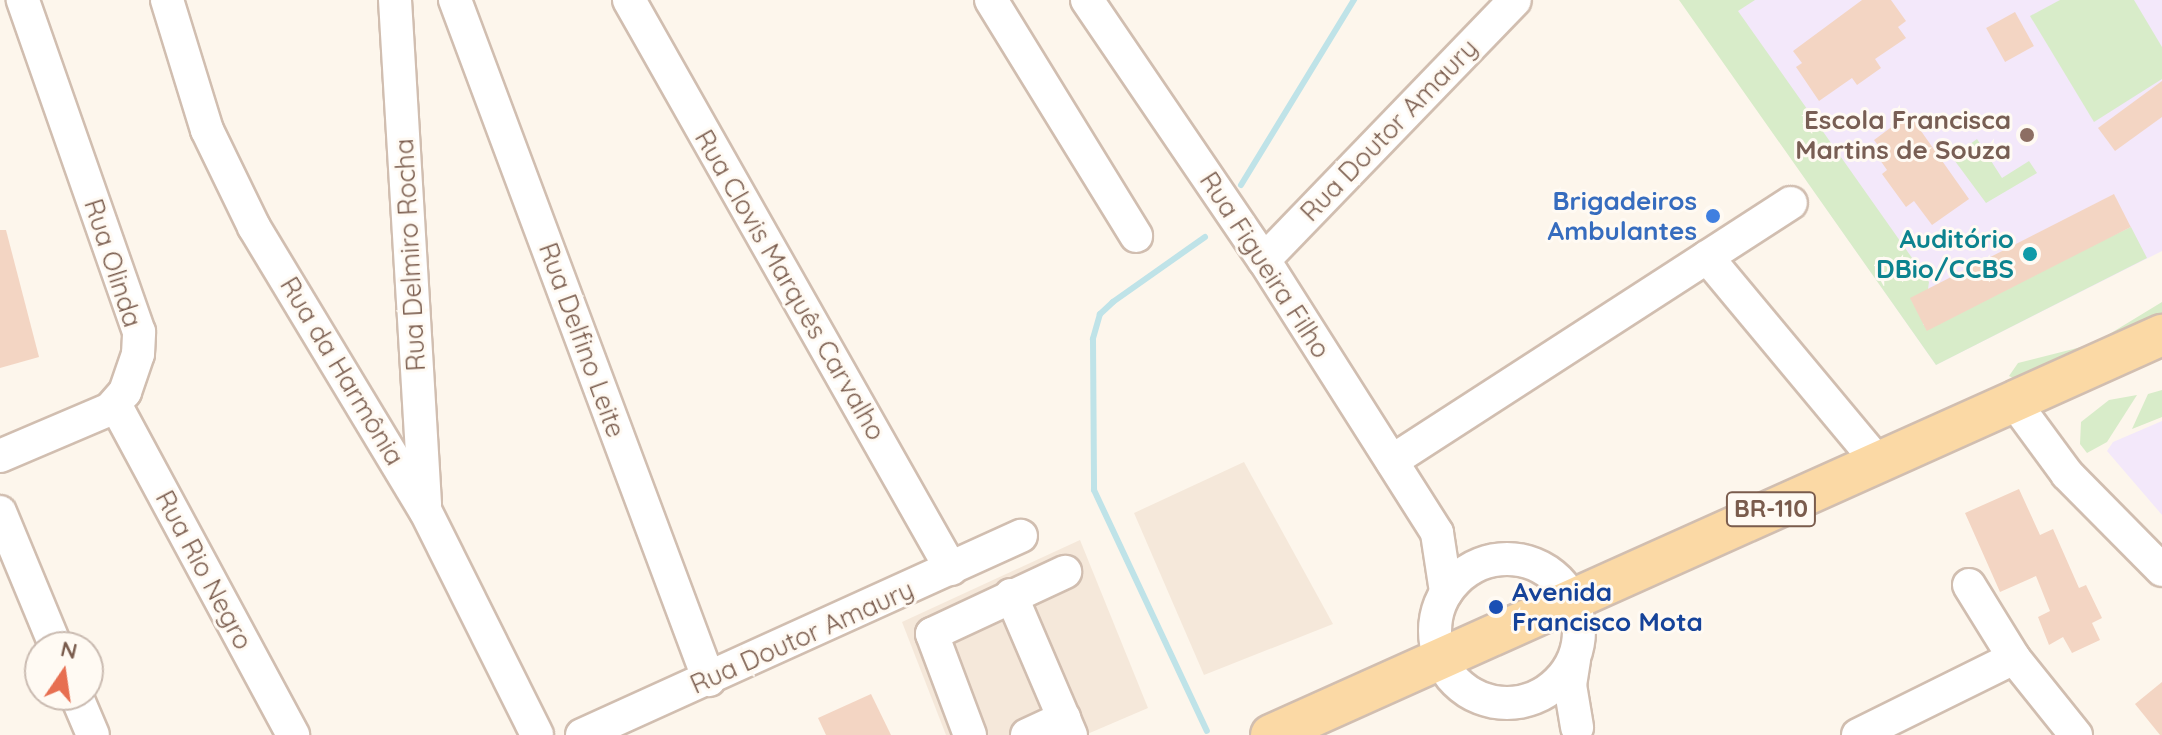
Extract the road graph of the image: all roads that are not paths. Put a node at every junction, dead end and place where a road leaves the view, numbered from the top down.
1 (23, 0) edge
2 (167, 0) edge
3 (395, 0) edge
4 (455, 0) edge
5 (629, 0) edge
6 (991, 0) edge
7 (1087, 0) edge
8 (1515, 0) edge
9 (1791, 203) dead end
10 (1136, 236) dead end
11 (1707, 257) junction
12 (1264, 260) junction
13 (2162, 335) edge
14 (2012, 399) junction
15 (115, 404) junction
16 (0, 456) edge
17 (1392, 461) junction
18 (1877, 461) junction
19 (425, 510) junction
20 (0, 512) edge
21 (1437, 533) junction
22 (1021, 536) dead end
23 (1488, 562) junction
24 (951, 569) junction
25 (2162, 570) edge
26 (1065, 572) dead end
27 (1969, 585) dead end
28 (1446, 592) junction
29 (1011, 595) junction
30 (1572, 600) junction
31 (49, 631) edge
32 (2014, 658) junction
33 (1574, 660) junction
34 (1441, 662) junction
35 (709, 680) junction
36 (1529, 700) junction
37 (83, 711) edge
38 (1049, 731) edge
39 (1580, 731) edge
40 (93, 735) edge
41 (293, 735) edge
42 (537, 735) edge
43 (582, 735) edge
44 (970, 735) edge
45 (1271, 735) edge
46 (1858, 735) edge
47 (2076, 735) edge

1 - 15 street, Rua Olinda
2 - 19 street, Rua da Harmônia
3 - 19 street, Rua Delmiro Rocha
4 - 35 street, Rua Delfino Leite
5 - 24 street, Rua Clovis Marquês Carvalho
6 - 10 street
7 - 12 street, Rua Figueira Filho
8 - 12 street, Rua Doutor Amaury
9 - 11 street
11 - 17 street
11 - 18 street
12 - 17 street, Rua Figueira Filho
13 - 14 main road, BR-110
14 - 18 main road, BR-110
14 - 25 street
15 - 16 street
15 - 41 street, Rua Rio Negro
17 - 21 street, Rua Figueira Filho
18 - 30 main road, BR-110
19 - 42 street, Rua da Harmônia
20 - 31 street
21 - 23 street, Rua Figueira Filho
21 - 28 street, Rua Figueira Filho
22 - 24 street, Rua Doutor Amaury
23 - 28 street
23 - 30 street
24 - 35 street, Rua Doutor Amaury
26 - 29 street
27 - 32 street
28 - 34 street
29 - 38 street
29 - 44 street
30 - 33 street
30 - 34 main road, BR-110
32 - 46 street
32 - 47 street
33 - 36 street
33 - 39 street
34 - 36 street
34 - 45 main road, BR-110
35 - 43 street, Rua Doutor Amaury
36 - 39 street
37 - 40 street

